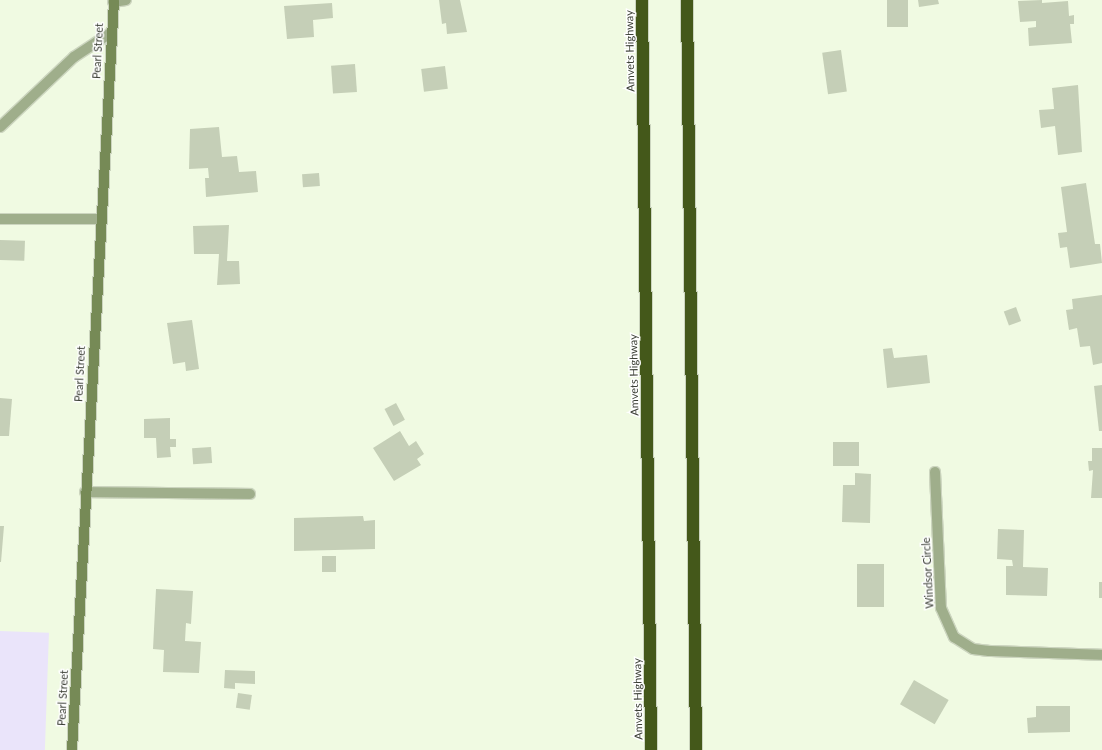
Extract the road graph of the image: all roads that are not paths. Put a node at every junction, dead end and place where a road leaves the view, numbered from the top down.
1 (126, 0) edge
2 (642, 0) edge
3 (687, 0) edge
4 (113, 1) edge
5 (112, 32) junction
6 (0, 127) edge
7 (0, 219) edge
8 (101, 219) junction
9 (935, 472) dead end
10 (85, 492) junction
11 (250, 494) dead end
12 (1102, 655) edge
13 (72, 750) edge
14 (651, 750) edge
15 (696, 750) edge

1 - 4 street
2 - 14 highway, Amvets Highway
3 - 15 highway
4 - 5 street, Pearl Street
5 - 6 street
5 - 8 street, Pearl Street
7 - 8 street
8 - 10 street, Pearl Street
9 - 12 street, Windsor Circle
10 - 11 street
10 - 13 street, Pearl Street

